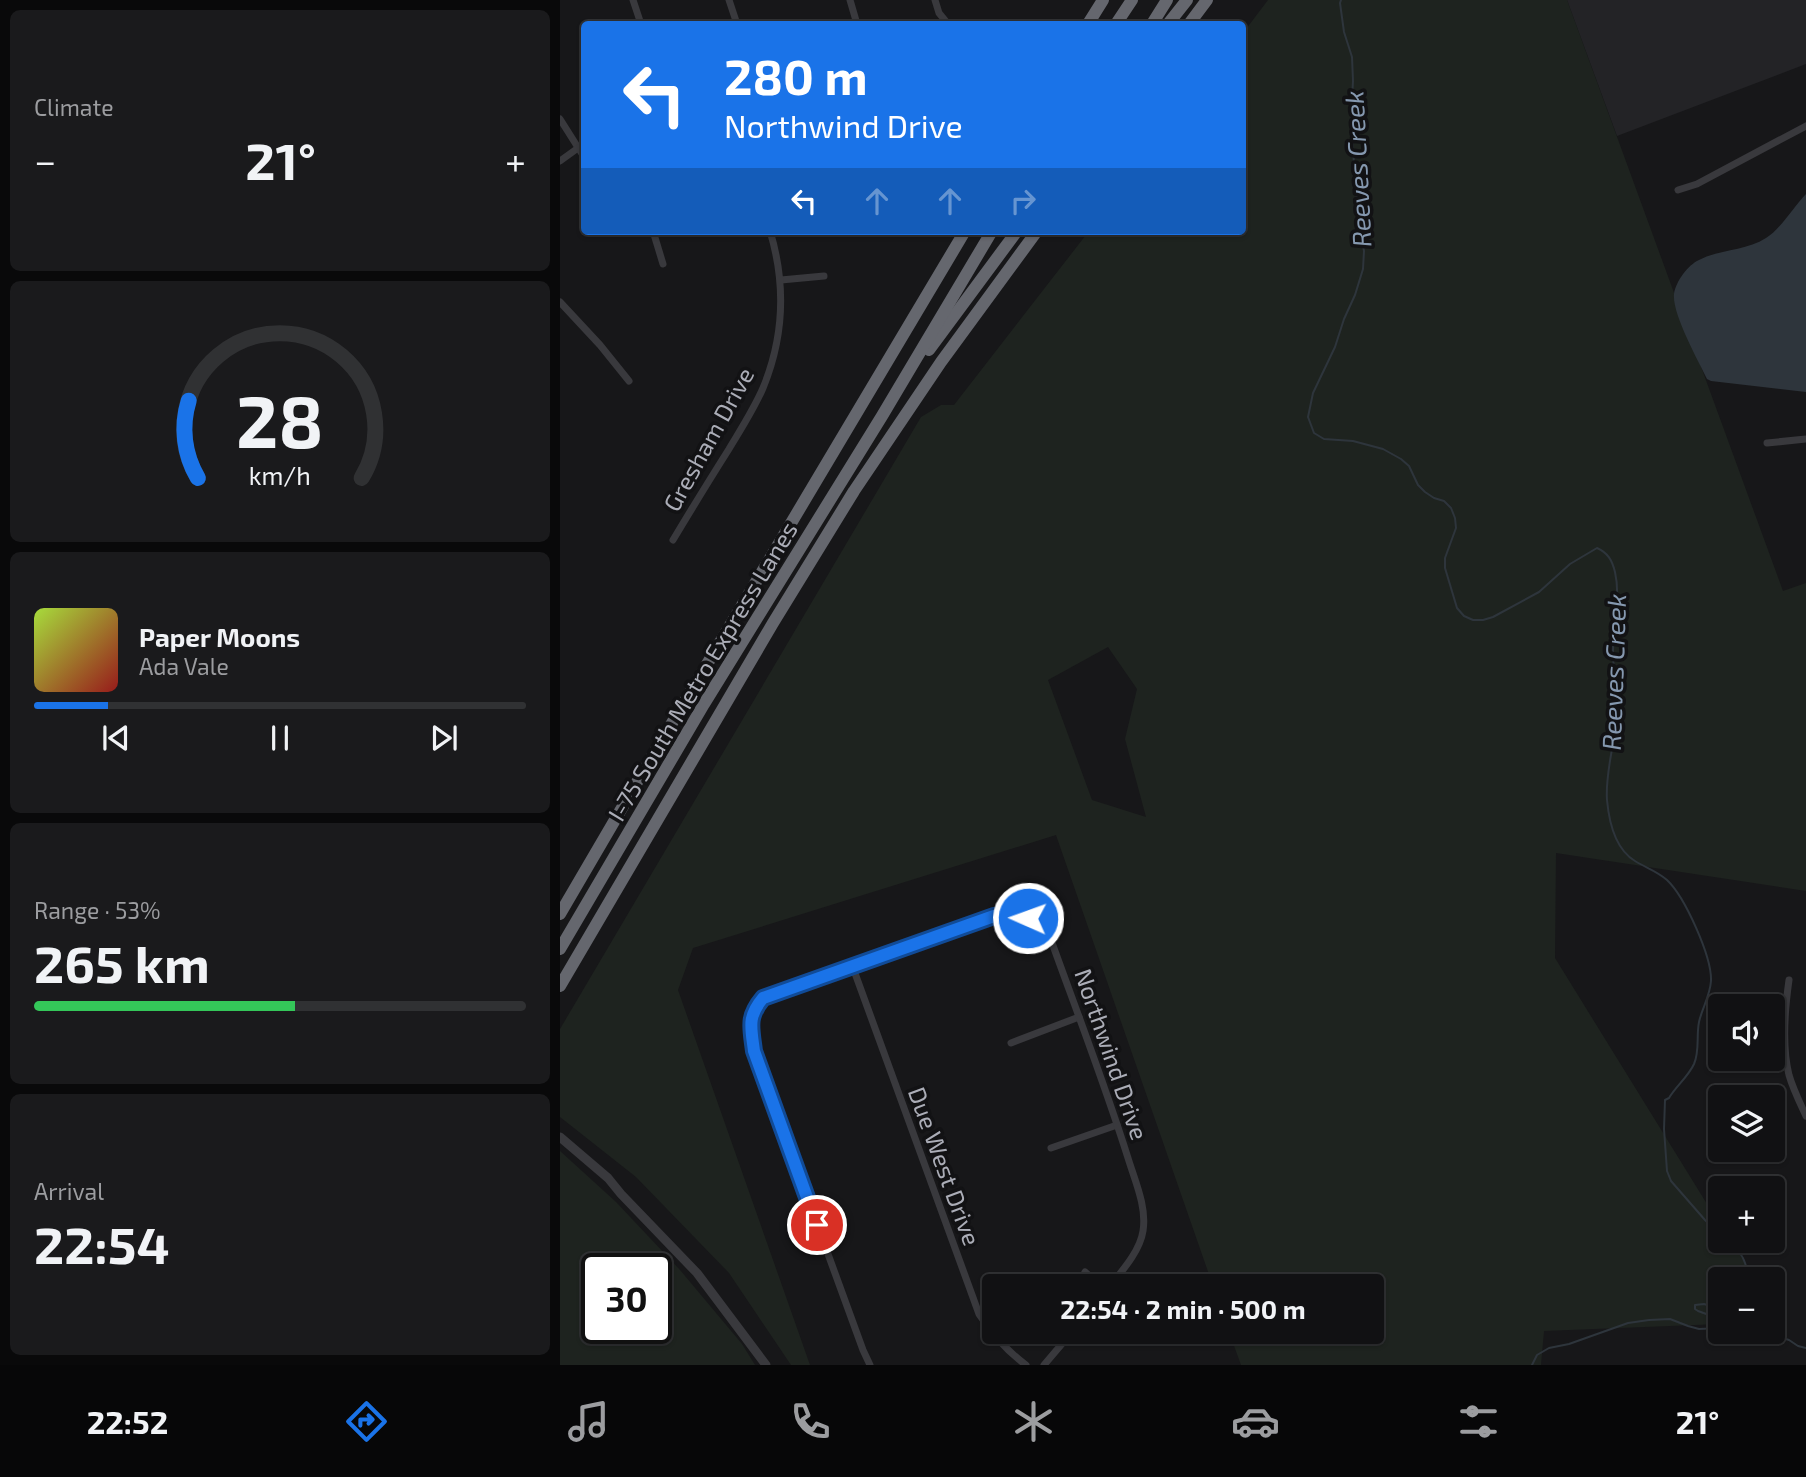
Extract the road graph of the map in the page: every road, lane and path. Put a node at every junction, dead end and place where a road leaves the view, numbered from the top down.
1 (633, 0) edge
2 (729, 0) edge
3 (849, 0) edge
4 (935, 0) edge
5 (1103, 0) edge
6 (1131, 0) edge
7 (1167, 0) edge
8 (1186, 0) edge
9 (1207, 0) edge
10 (640, 21) edge
11 (736, 21) edge
12 (856, 21) edge
13 (945, 21) edge
14 (1090, 21) edge
15 (1118, 21) edge
16 (1154, 21) edge
17 (1170, 21) edge
18 (1191, 21) edge
19 (560, 119) edge
20 (1806, 126) edge
21 (578, 148) junction
22 (581, 152) edge
23 (560, 161) edge
24 (1678, 190) dead end
25 (654, 235) edge
26 (771, 235) edge
27 (963, 235) edge
28 (990, 235) edge
29 (1014, 235) edge
30 (1034, 235) edge
31 (663, 264) dead end
32 (824, 276) dead end
33 (781, 280) junction
34 (560, 302) edge
35 (629, 381) dead end
36 (882, 416) junction
37 (1806, 439) edge
38 (1767, 443) dead end
39 (673, 540) dead end
40 (1025, 897) dead end
41 (560, 914) edge
42 (1022, 916) junction
43 (560, 949) edge
44 (852, 965) junction
45 (1789, 980) dead end
46 (560, 986) edge
47 (1079, 1017) junction
48 (1011, 1043) dead end
49 (1806, 1116) edge
50 (1117, 1125) junction
51 (560, 1137) edge
52 (1051, 1148) dead end
53 (1085, 1272) dead end
54 (1087, 1274) edge
55 (1118, 1274) edge
56 (1062, 1344) edge
57 (766, 1365) edge
58 (870, 1365) edge
59 (1026, 1365) edge
60 (1044, 1365) edge

1 - 10 street
2 - 11 street
3 - 12 street
4 - 13 street
5 - 14 highway
6 - 15 highway
7 - 16 highway
8 - 17 highway
9 - 18 highway
19 - 21 street
20 - 24 street
21 - 22 street
21 - 23 street
25 - 31 street
26 - 33 street, Gresham Drive
27 - 41 highway
28 - 36 highway, I-75 South Metro Express Lanes
29 - 36 highway, I-75 South Metro Express Lanes
30 - 46 highway
32 - 33 street
33 - 39 street, Gresham Drive
34 - 35 street
36 - 43 highway, I-75 South Metro Express Lanes
37 - 38 street
40 - 42 street
42 - 44 street
42 - 47 street, Northwind Drive
44 - 58 street
44 - 59 street, Due West Drive
45 - 49 street
47 - 48 street
47 - 50 street, Northwind Drive
50 - 52 street
50 - 55 street, Northwind Drive
51 - 57 street
53 - 54 street
56 - 60 street

